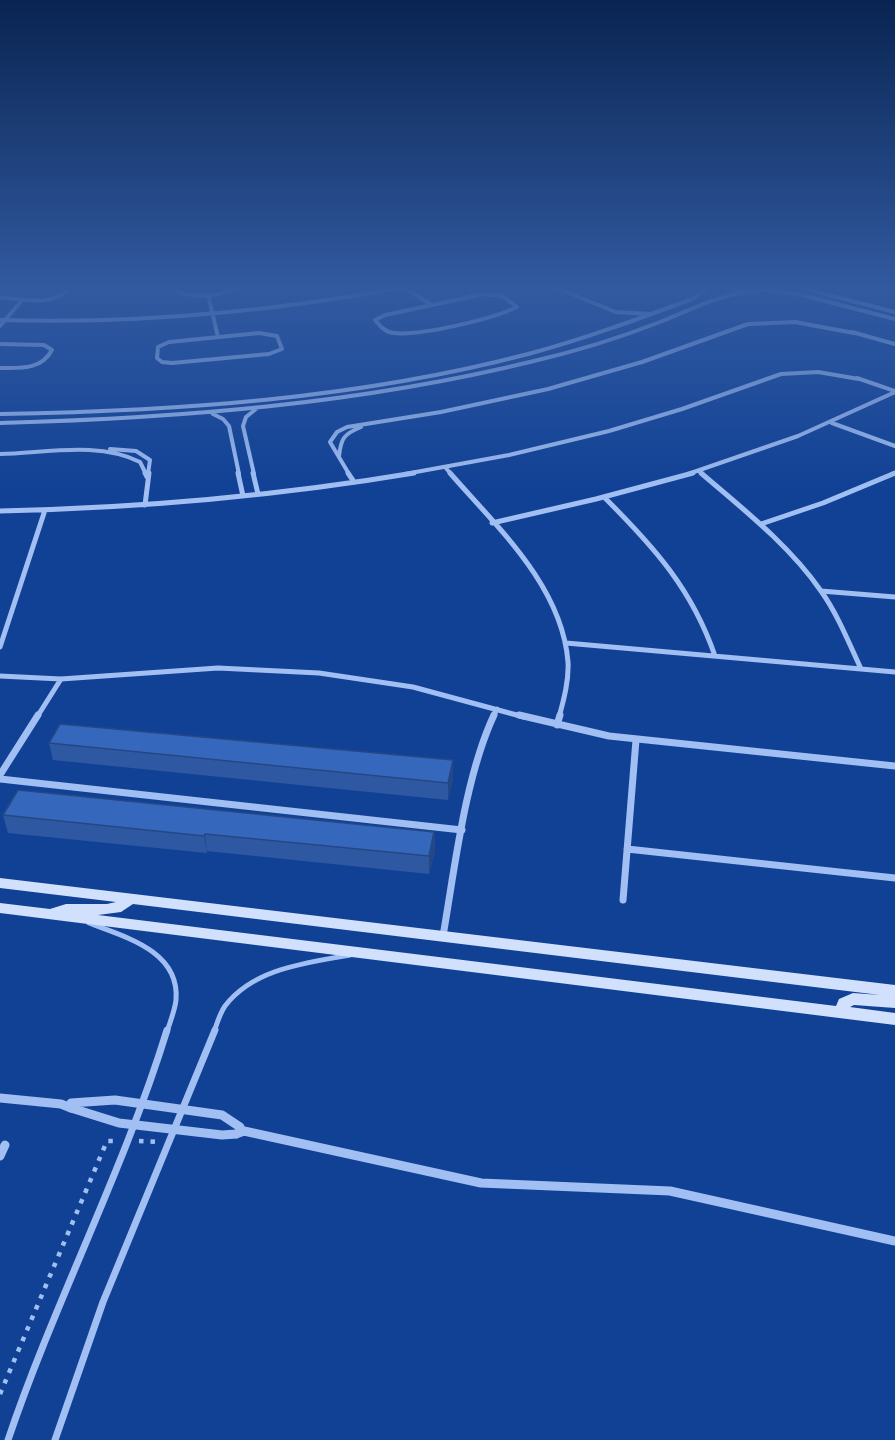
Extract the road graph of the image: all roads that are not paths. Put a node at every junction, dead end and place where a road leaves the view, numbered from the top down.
1 (50, 354) edge
2 (157, 354) edge
3 (267, 354) edge
4 (522, 354) edge
5 (559, 354) edge
6 (663, 354) edge
7 (0, 368) edge
8 (895, 391) edge
9 (256, 409) junction
10 (209, 413) junction
11 (0, 414) edge
12 (382, 422) junction
13 (0, 423) edge
14 (832, 423) junction
15 (895, 446) edge
16 (248, 449) junction
17 (88, 451) junction
18 (234, 451) junction
19 (0, 454) edge
20 (339, 456) junction
21 (445, 467) junction
22 (699, 471) junction
23 (895, 473) edge
24 (147, 477) junction
25 (354, 482) junction
26 (258, 494) junction
27 (243, 496) junction
28 (605, 498) junction
29 (145, 504) junction
30 (45, 510) junction
31 (0, 511) edge
32 (492, 523) junction
33 (761, 524) junction
34 (821, 591) junction
35 (895, 597) edge
36 (566, 643) junction
37 (0, 647) edge
38 (715, 656) junction
39 (861, 669) junction
40 (895, 672) edge
41 (0, 676) edge
42 (61, 679) junction
43 (497, 709) junction
44 (557, 725) junction
45 (636, 741) junction
46 (895, 766) edge
47 (0, 777) edge
48 (462, 830) junction
49 (627, 849) junction
50 (895, 878) edge
51 (0, 883) edge
52 (130, 898) junction
53 (623, 900) dead end
54 (0, 908) edge
55 (49, 913) junction
56 (73, 916) junction
57 (443, 936) junction
58 (363, 953) junction
59 (895, 991) edge
60 (895, 1002) edge
61 (841, 1013) junction
62 (895, 1019) edge
63 (0, 1098) edge
64 (71, 1106) junction
65 (240, 1131) junction
66 (5, 1145) dead end
67 (0, 1156) edge
68 (895, 1241) edge
69 (8, 1440) edge
70 (56, 1440) edge

1 - 7 street
2 - 3 street
4 - 11 street
5 - 9 street
6 - 12 street
8 - 14 street
8 - 21 street
9 - 10 street
9 - 16 street
10 - 13 street
10 - 18 street
12 - 20 street
12 - 20 street
14 - 15 street
14 - 22 street
16 - 18 street
16 - 26 street
17 - 19 street
17 - 24 street
17 - 24 street
18 - 27 street
20 - 25 street
21 - 25 street
21 - 32 street
22 - 28 street
22 - 33 street
23 - 33 street
24 - 29 street
25 - 26 street
26 - 27 street
27 - 29 street
28 - 32 street
28 - 38 street
29 - 30 street
30 - 31 street
30 - 37 street
32 - 36 street
33 - 34 street
34 - 35 street
34 - 39 street
36 - 38 street
36 - 44 street
38 - 39 street
39 - 40 street
41 - 42 street
42 - 43 street
42 - 47 street
43 - 44 street
43 - 48 street
44 - 45 street
45 - 46 street
45 - 49 street
47 - 48 street
48 - 57 street
49 - 50 street
49 - 53 street
51 - 52 street
52 - 55 street
52 - 57 street
54 - 55 street
55 - 56 street
56 - 58 street
56 - 69 lane
57 - 59 street
58 - 61 street
58 - 70 lane
60 - 61 street
61 - 62 street
63 - 64 street
64 - 65 street, bridge
64 - 65 street, bridge
65 - 68 street
66 - 67 street

